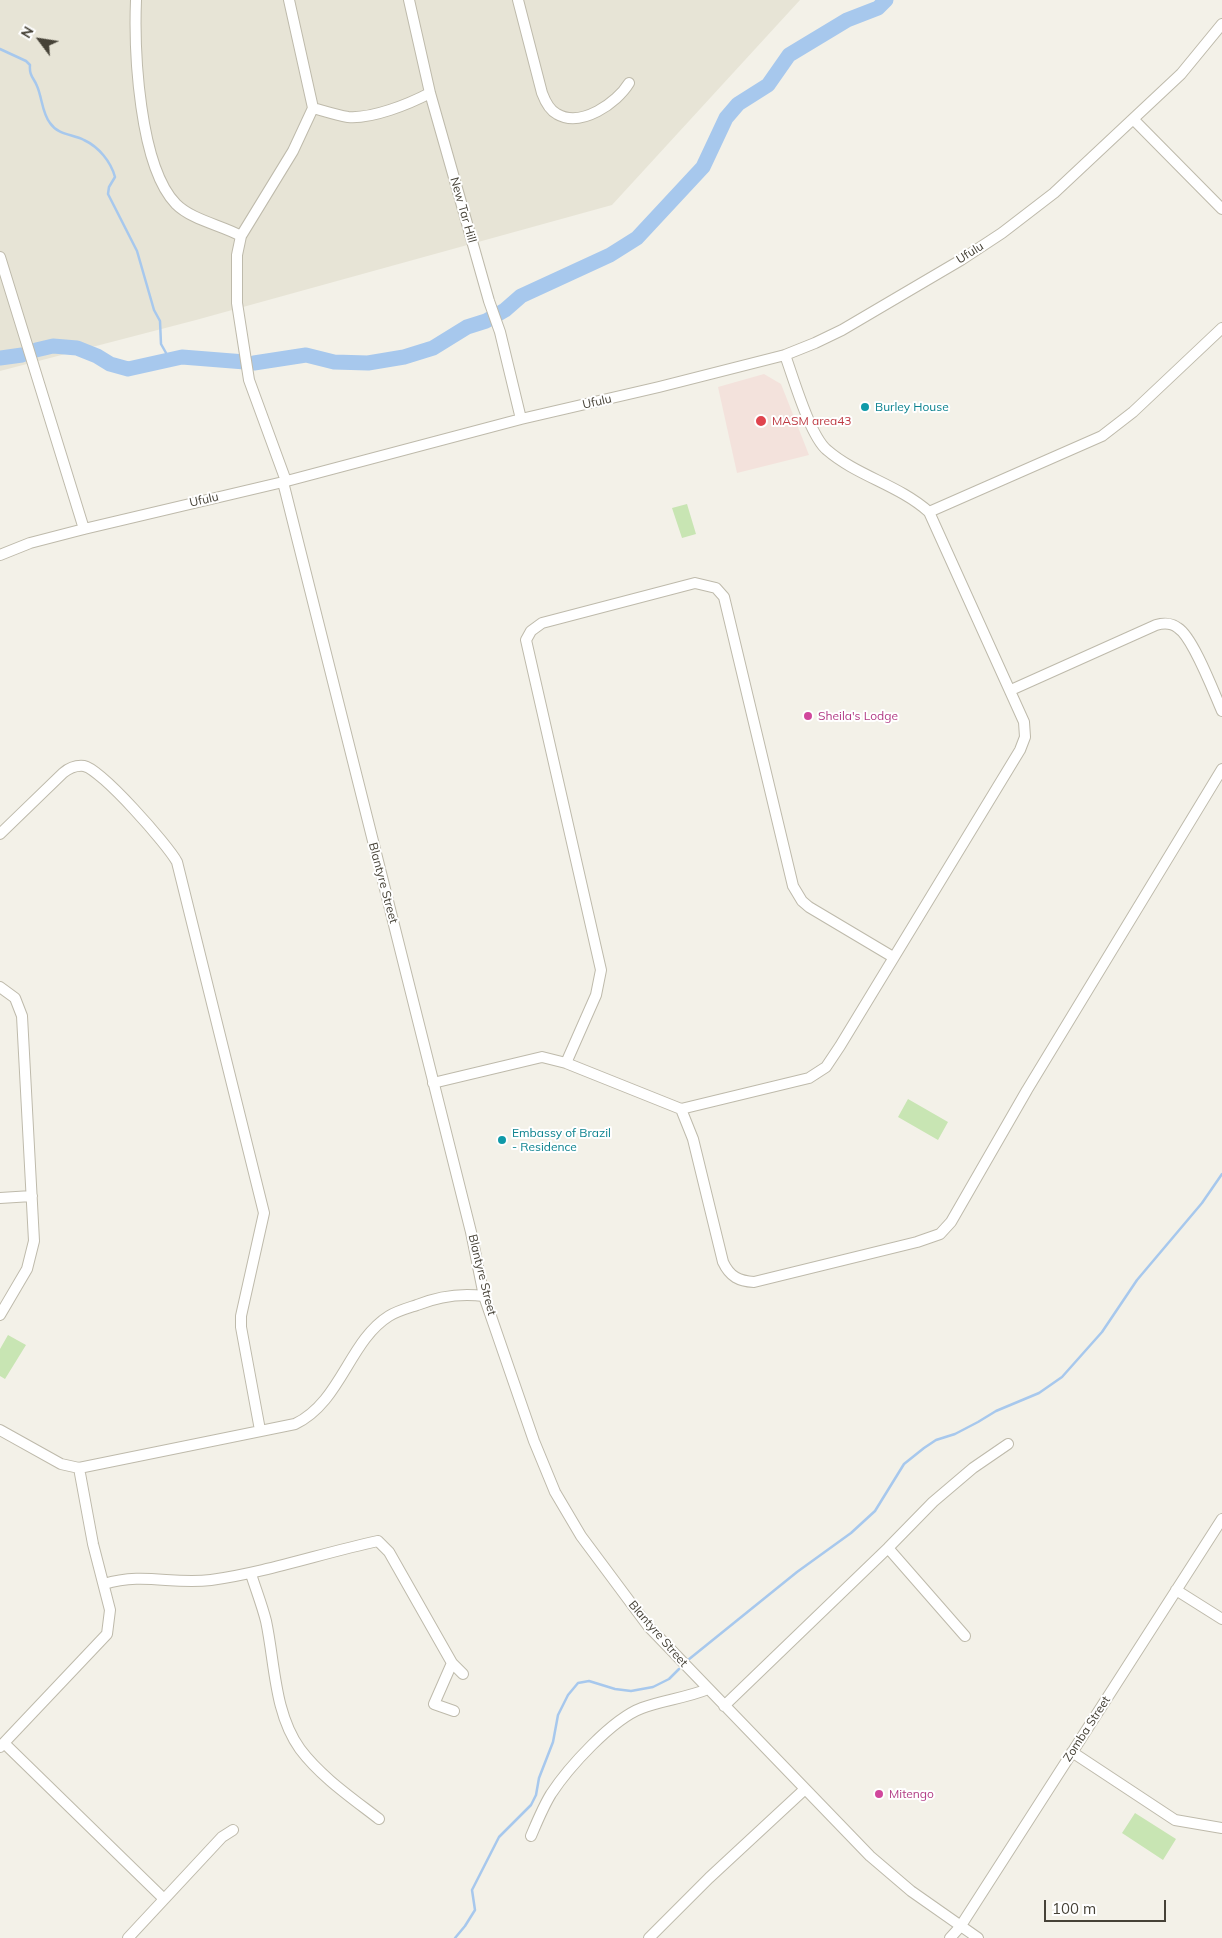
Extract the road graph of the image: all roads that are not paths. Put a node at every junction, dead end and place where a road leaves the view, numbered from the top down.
1 (136, 0) edge
2 (289, 0) edge
3 (409, 0) edge
4 (518, 0) edge
5 (1222, 24) edge
6 (630, 83) dead end
7 (430, 93) junction
8 (313, 108) junction
9 (1134, 120) junction
10 (1222, 209) edge
11 (241, 236) junction
12 (0, 257) edge
13 (1222, 328) edge
14 (785, 355) junction
15 (521, 419) junction
16 (284, 481) junction
17 (929, 512) junction
18 (84, 528) junction
19 (0, 556) edge
20 (1011, 690) junction
21 (1222, 711) edge
22 (1222, 769) edge
23 (0, 834) edge
24 (893, 957) junction
25 (0, 987) edge
26 (566, 1063) junction
27 (433, 1083) junction
28 (681, 1109) junction
29 (32, 1196) junction
30 (0, 1198) edge
31 (484, 1296) junction
32 (0, 1315) edge
33 (0, 1430) edge
34 (260, 1430) junction
35 (1008, 1444) dead end
36 (80, 1468) junction
37 (1222, 1519) edge
38 (888, 1548) junction
39 (251, 1574) junction
40 (104, 1584) junction
41 (1176, 1590) junction
42 (1222, 1619) edge
43 (965, 1636) dead end
44 (452, 1663) junction
45 (463, 1674) dead end
46 (708, 1690) junction
47 (724, 1706) junction
48 (454, 1711) dead end
49 (2, 1745) edge
50 (1072, 1752) junction
51 (805, 1789) junction
52 (379, 1819) dead end
53 (1222, 1828) edge
54 (233, 1830) dead end
55 (531, 1836) dead end
56 (164, 1899) junction
57 (960, 1927) junction
58 (128, 1938) edge
59 (649, 1938) edge
60 (950, 1938) edge
61 (978, 1938) edge

1 - 11 street
2 - 8 street
3 - 7 street, New Tar Hill
4 - 6 street
5 - 9 street, Ufulu
7 - 8 street
7 - 15 street, New Tar Hill
8 - 11 street
9 - 10 street
9 - 14 street, Ufulu
11 - 16 street, Blantyre Street
12 - 18 street
13 - 17 street
14 - 15 street, Ufulu
14 - 17 street
15 - 16 street, Ufulu
16 - 18 street, Ufulu
16 - 27 street, Blantyre Street
17 - 20 street
18 - 19 street, Ufulu
20 - 21 street
20 - 24 street
22 - 28 street
23 - 34 street
24 - 26 street
24 - 28 street
25 - 29 street
26 - 27 street
26 - 28 street
27 - 31 street, Blantyre Street
29 - 30 street
29 - 32 street
31 - 34 street
31 - 46 street, Blantyre Street
33 - 36 street
34 - 36 street
35 - 38 street
36 - 40 street
37 - 41 street, Zomba Street
38 - 43 street
38 - 47 street
39 - 40 street
39 - 44 street
39 - 52 street
40 - 49 street
41 - 42 street
41 - 50 street, Zomba Street
44 - 45 street
44 - 48 street
46 - 47 street, Blantyre Street
46 - 55 street
47 - 51 street, Blantyre Street
49 - 56 street
50 - 53 street
50 - 57 street, Zomba Street
51 - 57 street, Blantyre Street
51 - 59 street
54 - 56 street
56 - 58 street
57 - 60 street, Zomba Street
57 - 61 street, Blantyre Street

